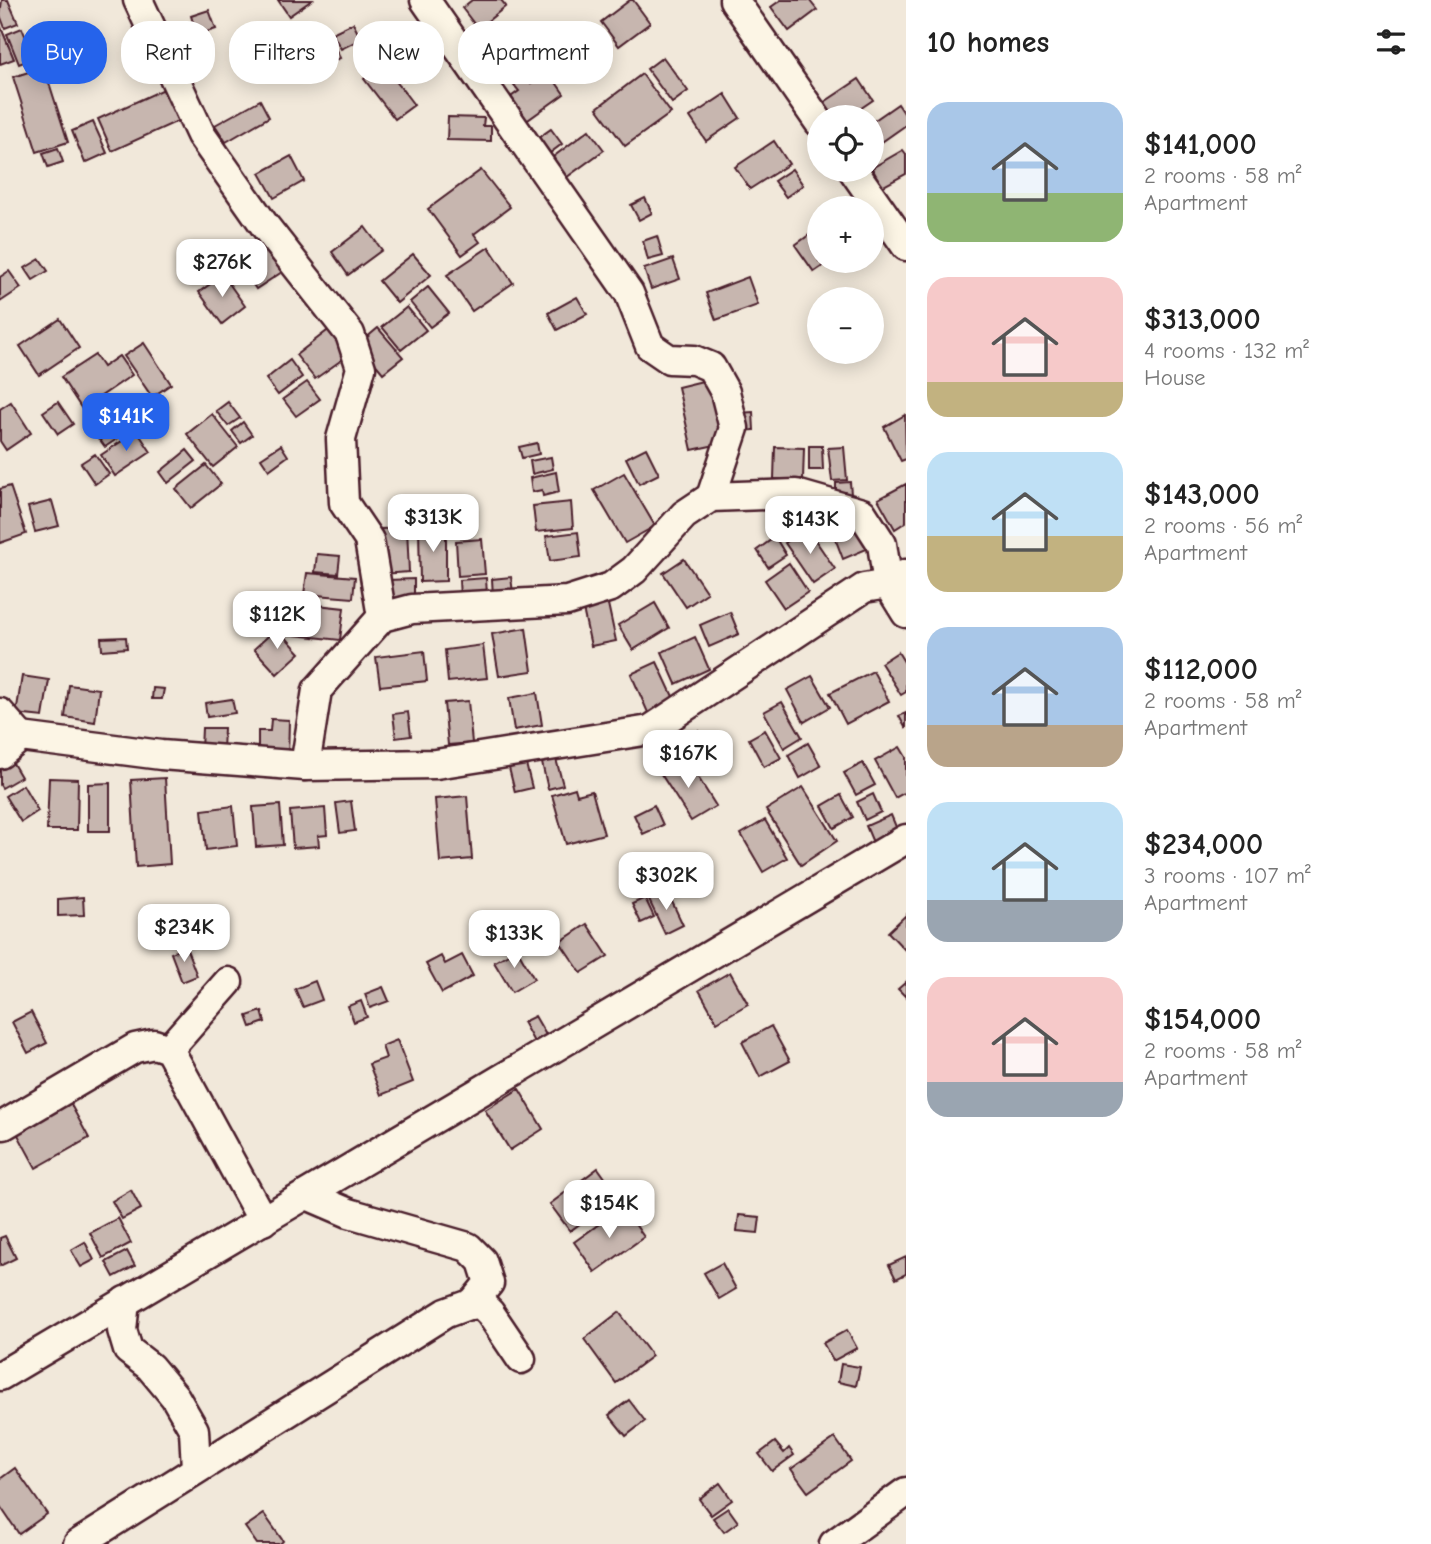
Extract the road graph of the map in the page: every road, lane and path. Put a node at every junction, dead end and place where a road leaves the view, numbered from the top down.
1 (138, 0) edge
2 (425, 0) edge
3 (734, 0) edge
4 (807, 105) edge
5 (861, 182) edge
6 (906, 246) edge
7 (711, 497) junction
8 (897, 579) edge
9 (906, 613) edge
10 (382, 617) junction
11 (0, 713) edge
12 (10, 745) edge
13 (305, 766) junction
14 (906, 839) edge
15 (228, 982) dead end
16 (169, 1049) junction
17 (4, 1125) dead end
18 (307, 1195) junction
19 (263, 1221) junction
20 (125, 1301) junction
21 (471, 1305) junction
22 (521, 1359) dead end
23 (0, 1376) edge
24 (196, 1468) junction
25 (906, 1492) edge
26 (78, 1544) edge
27 (834, 1544) edge

1 - 10 street
2 - 7 street
3 - 4 street
5 - 6 street
7 - 8 street
7 - 10 street
8 - 9 street
8 - 13 street
10 - 13 street
11 - 12 street
12 - 13 street
14 - 18 street
15 - 16 street
16 - 17 street
16 - 19 street
18 - 19 street
18 - 21 street
19 - 20 street
20 - 23 street
20 - 24 street
21 - 22 street
21 - 24 street
24 - 26 street
25 - 27 street

